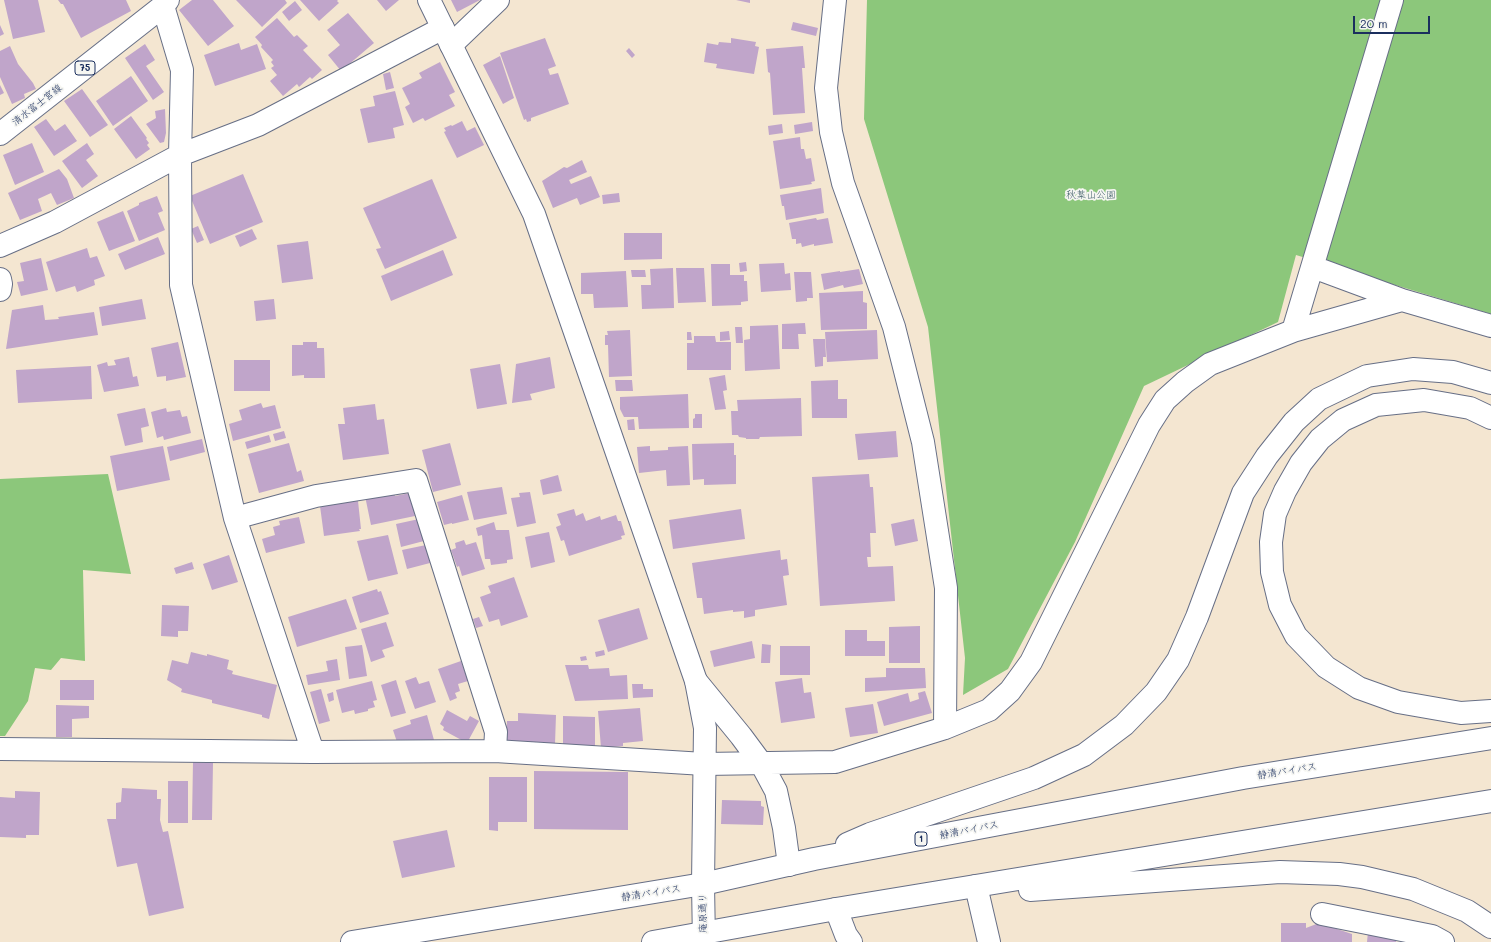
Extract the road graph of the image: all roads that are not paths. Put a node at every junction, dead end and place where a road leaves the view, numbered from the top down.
1 (429, 0) edge
2 (498, 0) edge
3 (834, 0) edge
4 (1392, 0) edge
5 (165, 3) edge
6 (447, 36) junction
7 (0, 134) edge
8 (180, 155) junction
9 (0, 246) edge
10 (1313, 267) junction
11 (0, 279) edge
12 (0, 290) edge
13 (1402, 300) junction
14 (1491, 326) edge
15 (1293, 331) junction
16 (1491, 383) edge
17 (1491, 418) edge
18 (235, 518) junction
19 (696, 681) junction
20 (1491, 711) edge
21 (945, 728) junction
22 (1491, 738) edge
23 (0, 749) edge
24 (495, 751) junction
25 (313, 752) junction
26 (760, 763) junction
27 (704, 764) junction
28 (1491, 801) edge
29 (814, 859) junction
30 (789, 865) junction
31 (703, 884) junction
32 (977, 890) junction
33 (836, 910) junction
34 (1322, 914) dead end
35 (1491, 927) edge
36 (1403, 936) edge
37 (704, 937) edge
38 (352, 942) edge
39 (653, 942) edge
40 (851, 942) edge
41 (989, 942) edge
42 (1443, 942) edge

1 - 6 main road
2 - 6 main road
3 - 21 main road
4 - 10 main road
5 - 7 main road, 清水富士宮線 / 75
5 - 8 main road
6 - 8 main road
6 - 19 main road
8 - 9 main road
8 - 18 main road
10 - 13 main road
10 - 15 main road
11 - 12 main road
13 - 14 main road
13 - 15 main road
15 - 21 main road
16 - 29 main road
17 - 20 main road
18 - 24 main road
18 - 25 main road
19 - 26 main road
19 - 27 main road, 庵原通り
21 - 26 main road
22 - 29 main road, 静清バイパス / 1
23 - 25 main road
24 - 25 main road
24 - 27 main road
26 - 27 main road
26 - 30 main road
27 - 31 main road, 庵原通り
28 - 32 main road
29 - 30 main road, 静清バイパス / 1
30 - 31 main road, 静清バイパス / 1
31 - 37 main road, 庵原通り
31 - 38 main road, 静清バイパス / 1
32 - 33 main road
32 - 35 main road
32 - 41 main road
33 - 37 main road
33 - 40 main road
34 - 36 main road
36 - 42 main road
37 - 39 main road

